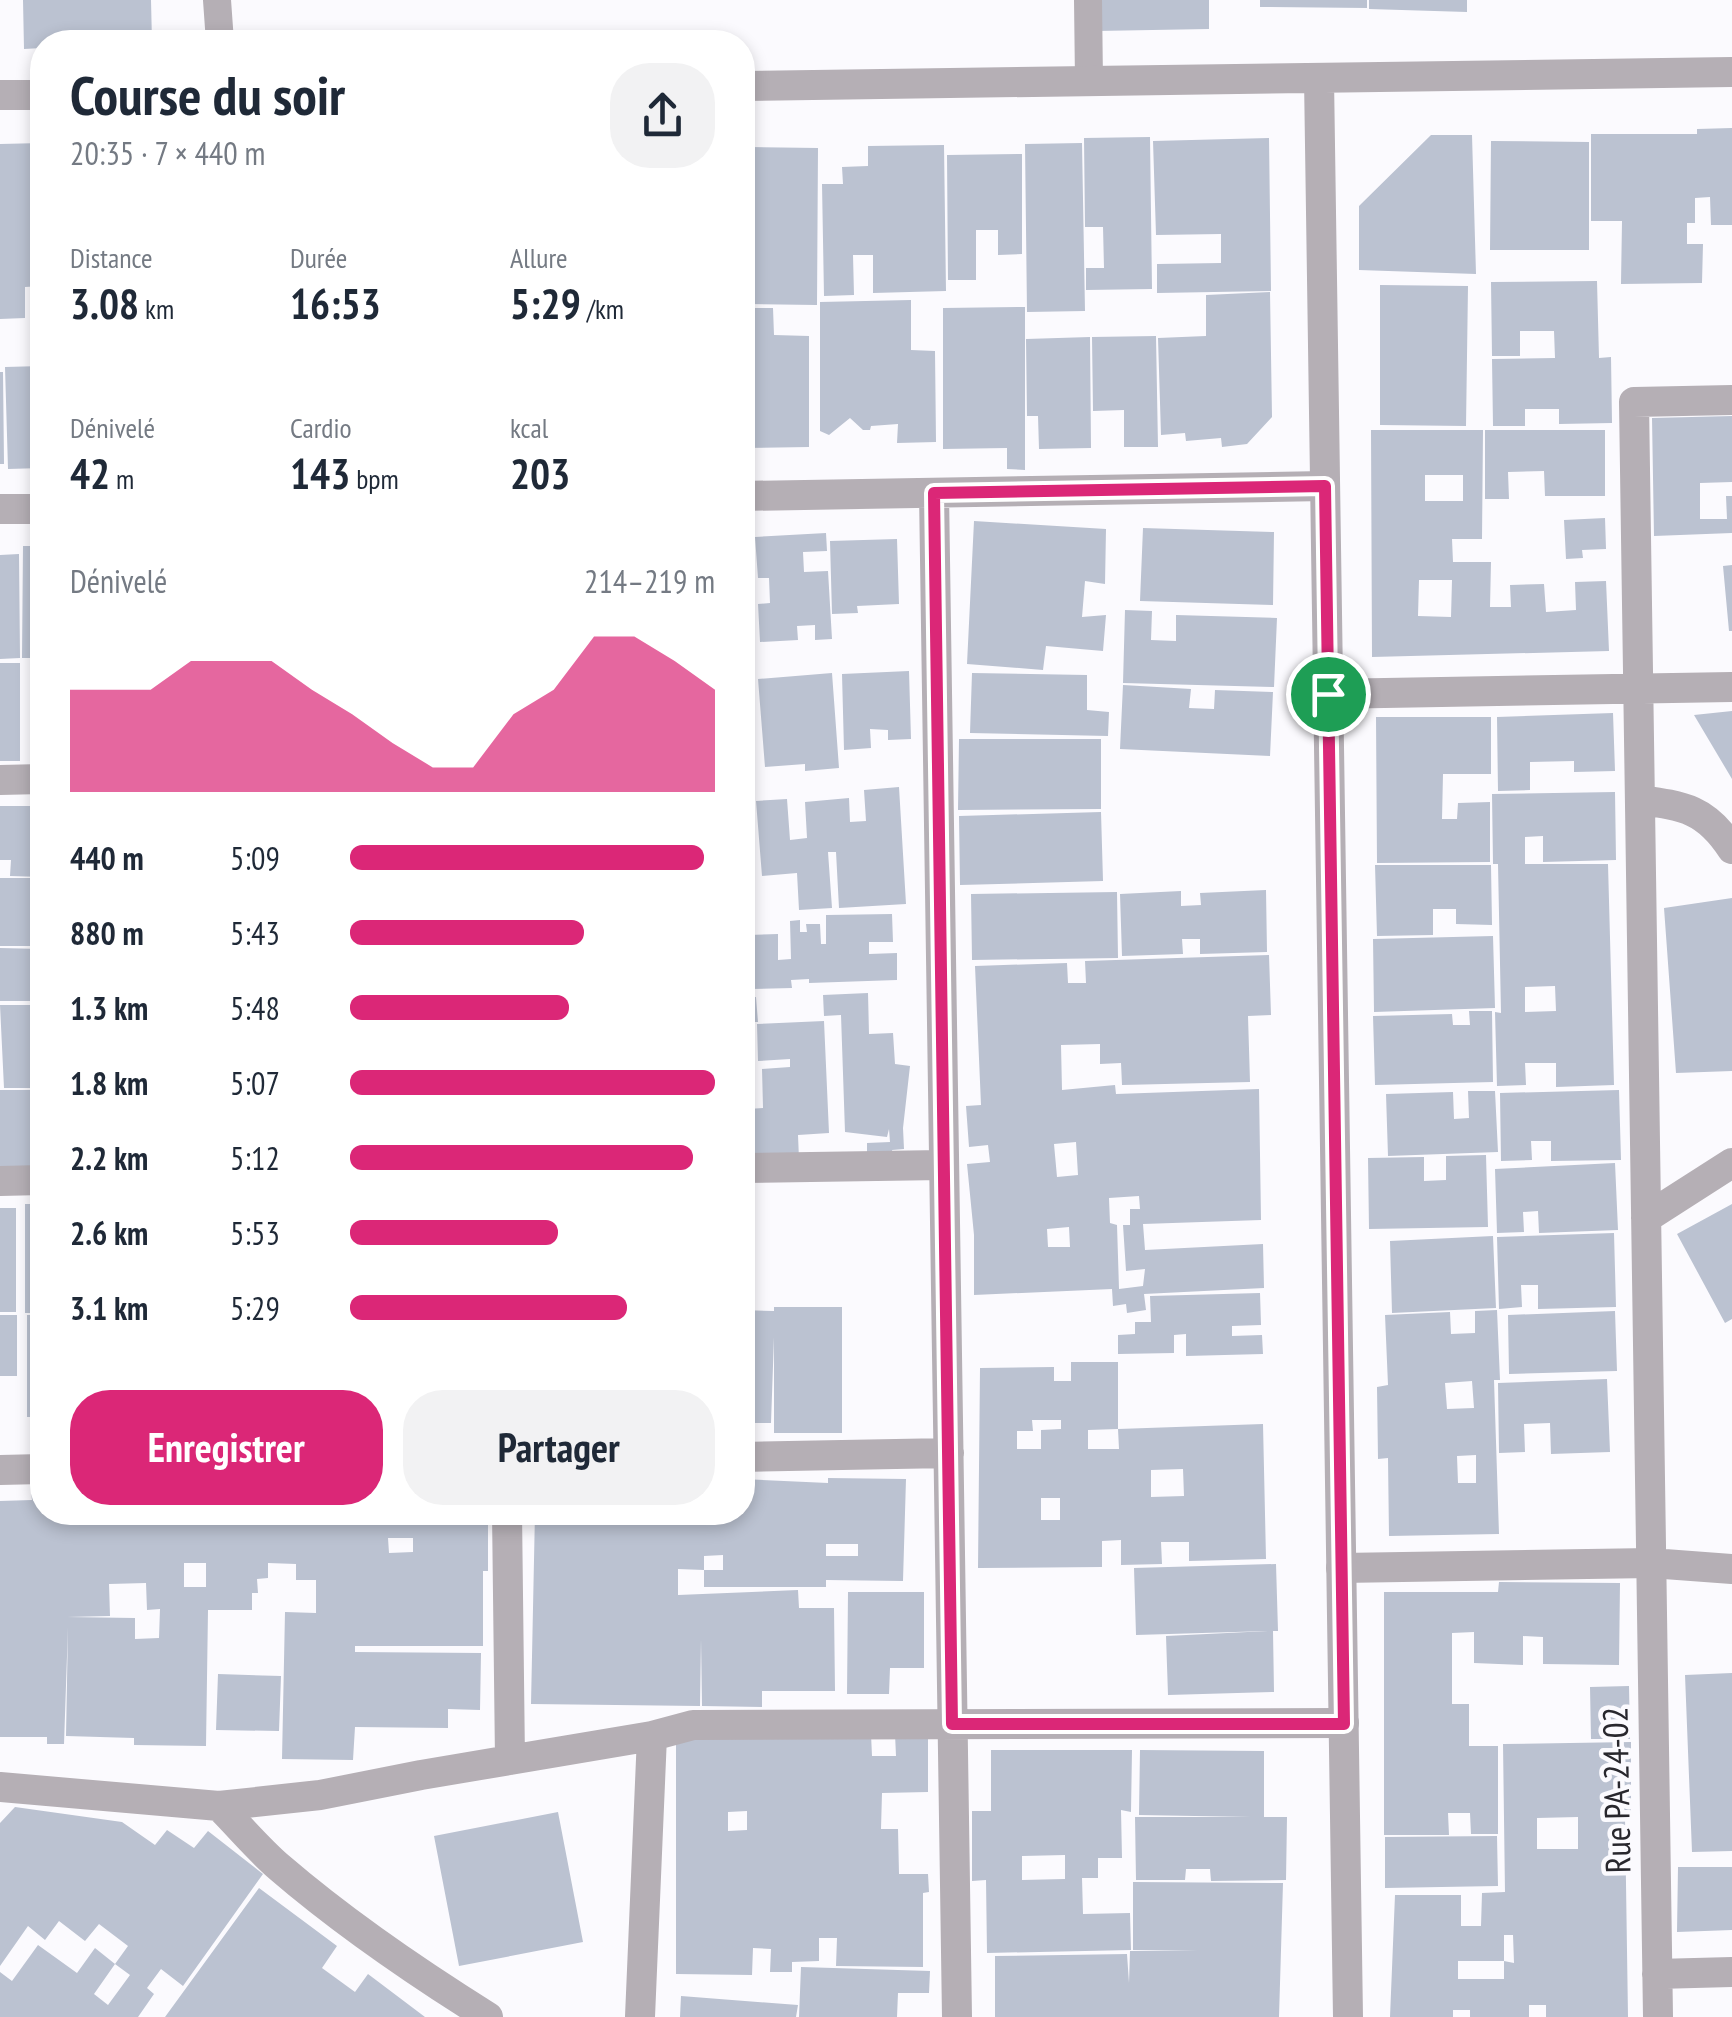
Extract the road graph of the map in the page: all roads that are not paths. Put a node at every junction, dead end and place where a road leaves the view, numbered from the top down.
1 (217, 0) edge
2 (1088, 0) edge
3 (219, 30) edge
4 (1732, 72) edge
5 (1320, 78) junction
6 (1089, 80) junction
7 (755, 86) edge
8 (30, 95) edge
9 (0, 96) edge
10 (1732, 400) edge
11 (1325, 486) junction
12 (934, 493) junction
13 (755, 496) edge
14 (30, 509) edge
15 (0, 510) edge
16 (1732, 687) edge
17 (1638, 688) junction
18 (1328, 694) junction
19 (0, 780) edge
20 (30, 780) edge
21 (1640, 800) junction
22 (1732, 849) edge
23 (1732, 1163) edge
24 (942, 1164) junction
25 (755, 1168) edge
26 (30, 1180) edge
27 (0, 1181) edge
28 (1646, 1218) junction
29 (948, 1453) junction
30 (755, 1457) edge
31 (30, 1469) edge
32 (0, 1470) edge
33 (507, 1525) edge
34 (1651, 1563) junction
35 (1341, 1568) junction
36 (1732, 1569) edge
37 (952, 1724) junction
38 (1344, 1724) junction
39 (652, 1736) junction
40 (510, 1760) junction
41 (0, 1787) edge
42 (219, 1806) junction
43 (1732, 1972) edge
44 (1657, 1974) junction
45 (488, 2017) edge
46 (640, 2017) edge
47 (957, 2017) edge
48 (1348, 2017) edge
49 (1658, 2017) edge

1 - 3 lane
2 - 6 lane
4 - 5 street
5 - 6 street
5 - 11 street
6 - 7 street
8 - 9 street
10 - 17 street, Rue PA-24-02
11 - 12 street
11 - 18 street
12 - 13 street
12 - 24 street
14 - 15 street
16 - 17 street
17 - 18 street
17 - 21 street, Rue PA-24-02
18 - 35 street
19 - 20 street
21 - 22 street
21 - 28 street, Rue PA-24-02
23 - 28 street
24 - 25 street
24 - 29 street
26 - 27 street
28 - 34 street, Rue PA-24-02
29 - 30 street
29 - 37 street
31 - 32 street
33 - 40 street
34 - 35 street
34 - 36 street
34 - 44 street, Rue PA-24-02
35 - 38 street
37 - 38 street
37 - 39 street
37 - 47 street
38 - 48 street
39 - 40 street
39 - 46 street
40 - 42 street
41 - 42 street
42 - 45 street
43 - 44 street
44 - 49 street, Rue PA-24-02

